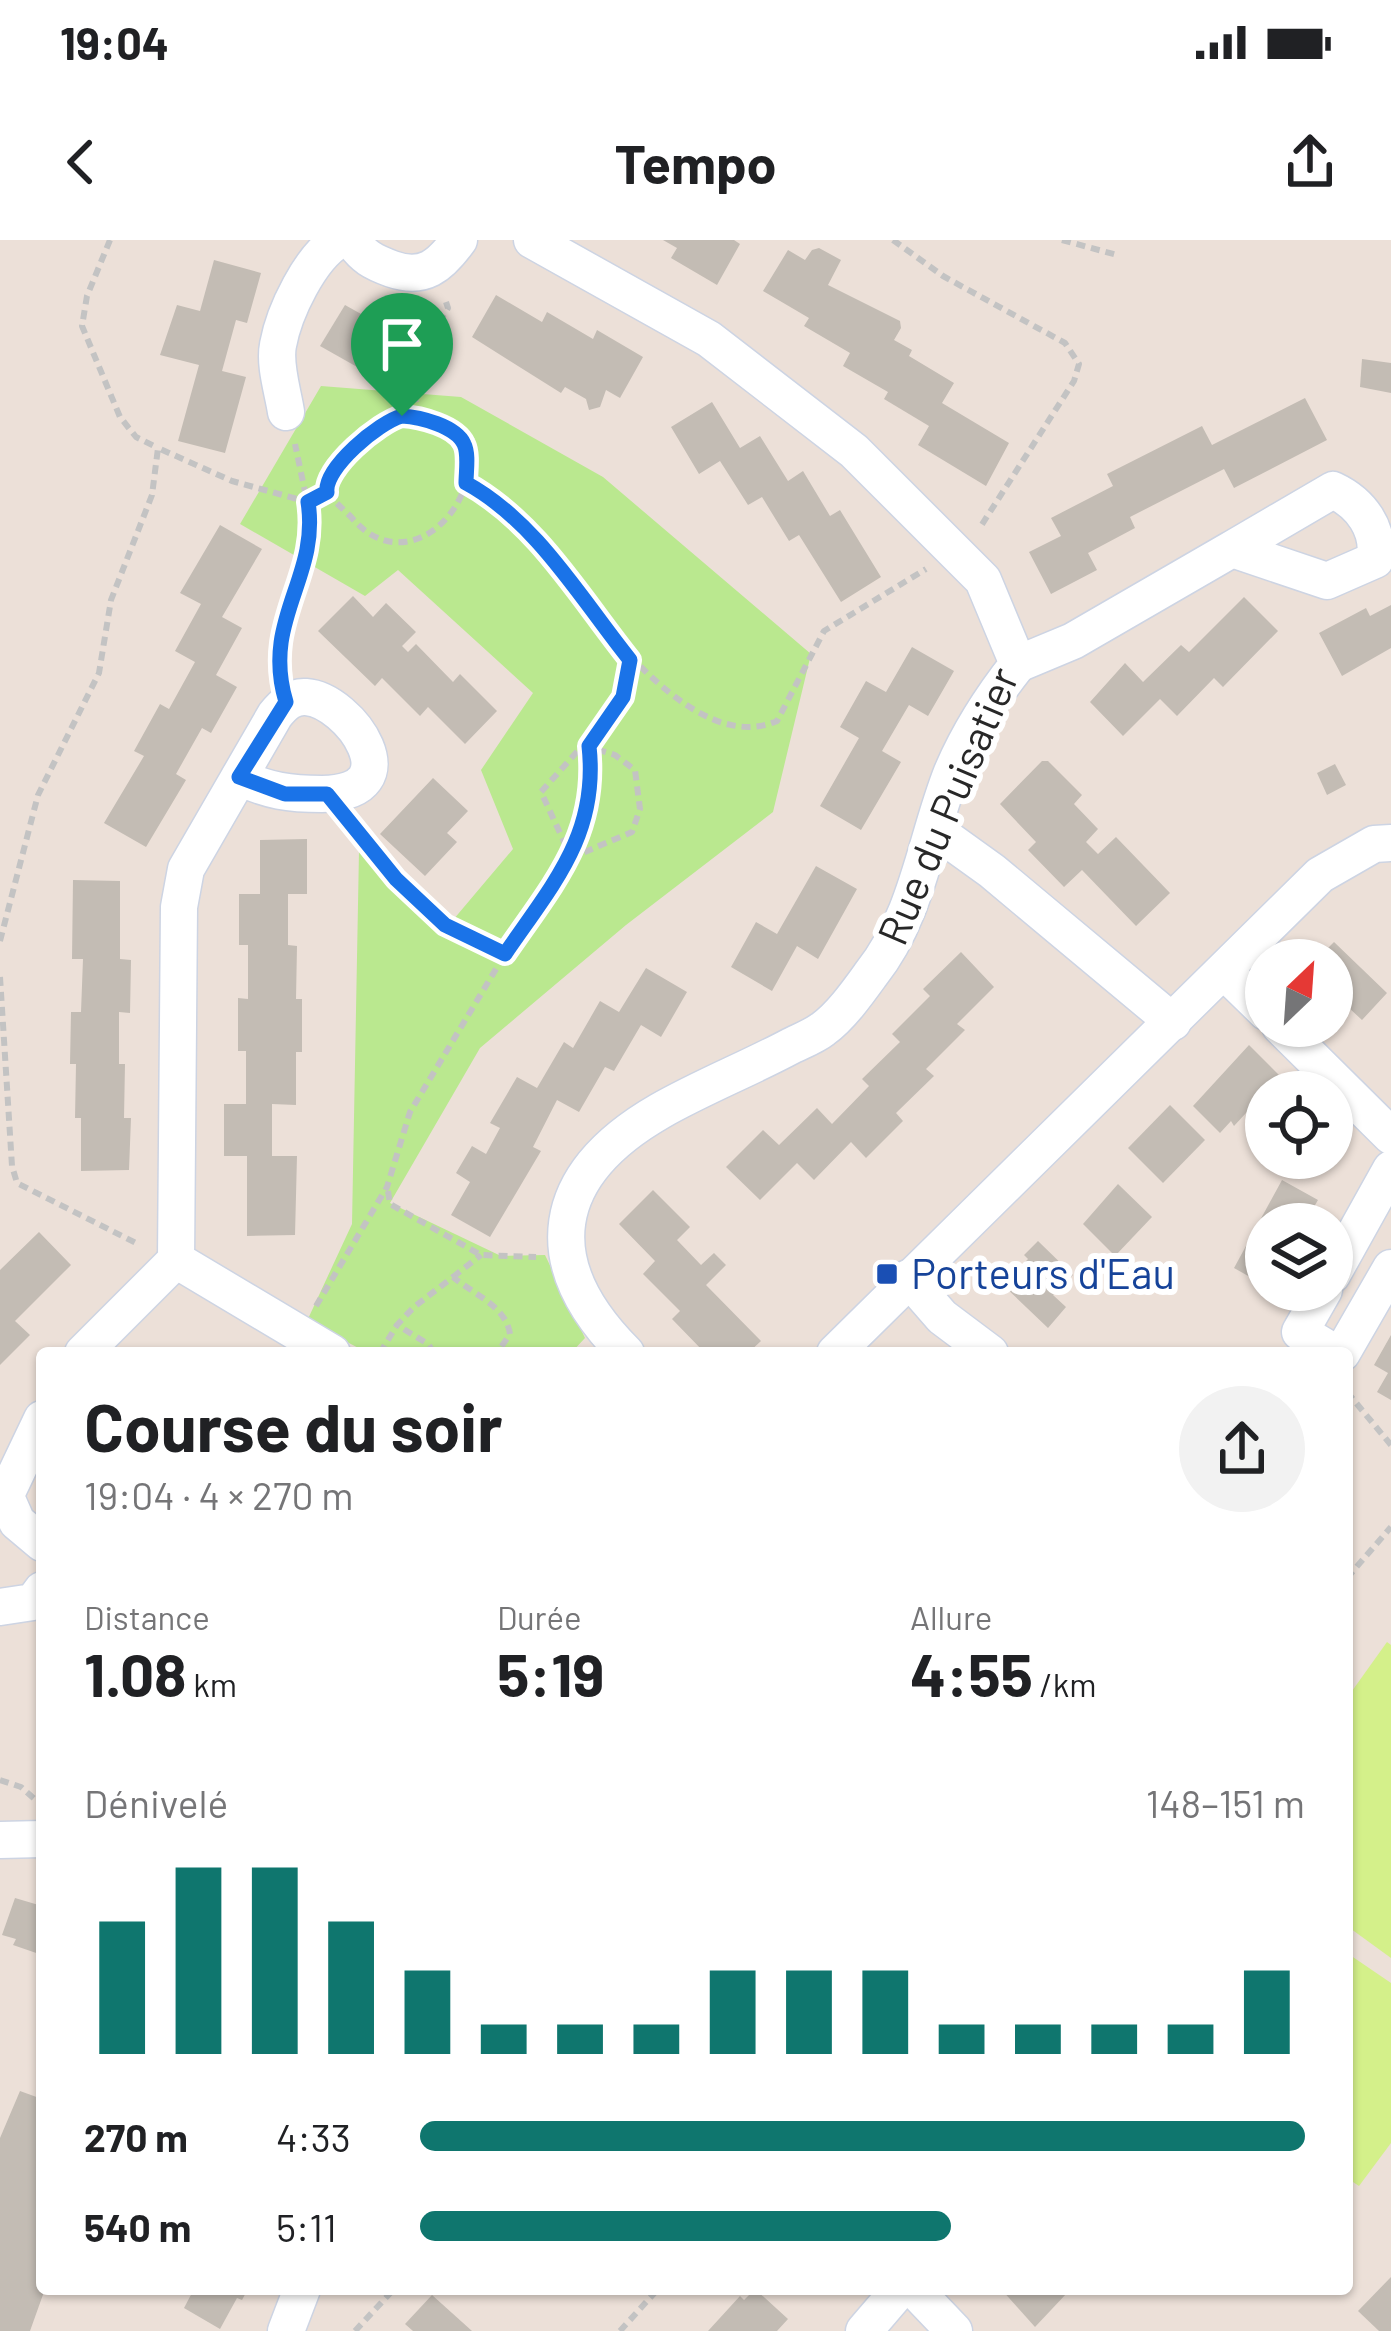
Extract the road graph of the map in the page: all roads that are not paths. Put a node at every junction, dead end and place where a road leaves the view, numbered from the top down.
1 (339, 240) edge
2 (352, 240) edge
3 (532, 240) edge
4 (448, 253) edge
5 (286, 412) road end
6 (1232, 549) dead end
7 (1018, 664) junction
8 (239, 777) junction
9 (935, 830) junction
10 (1391, 843) edge
11 (1225, 972) junction
12 (1245, 992) edge
13 (1173, 1022) junction
14 (1301, 1047) edge
15 (1391, 1136) edge
16 (1391, 1169) edge
17 (1353, 1237) edge
18 (176, 1260) junction
19 (1391, 1268) edge
20 (908, 1278) junction
21 (1312, 1311) edge
22 (89, 1347) edge
23 (322, 1347) edge
24 (611, 1347) edge
25 (841, 1347) edge
26 (982, 1347) edge
27 (1328, 1347) edge
28 (1343, 1347) edge
29 (36, 1432) edge
30 (3, 1502) edge
31 (36, 1538) edge
32 (36, 1598) edge
33 (0, 1606) edge
34 (36, 1839) edge
35 (0, 1840) edge
36 (300, 2295) edge
37 (895, 2295) edge
38 (920, 2295) edge
39 (286, 2331) edge
40 (864, 2331) edge
41 (954, 2331) edge

1 - 5 street
2 - 4 street
3 - 7 street, Rue du Puisatier
6 - 7 street
7 - 9 street, Rue du Puisatier
8 - 8 street
8 - 18 street
9 - 13 street
9 - 24 street, Rue du Puisatier
10 - 11 street
11 - 12 street
11 - 13 street
13 - 20 street
14 - 15 street
16 - 17 street
18 - 22 street
18 - 23 street
19 - 28 street
20 - 25 street
20 - 26 street
21 - 27 street
29 - 30 street
30 - 31 street
32 - 33 street
34 - 35 street
36 - 39 street
37 - 40 street
38 - 41 street

